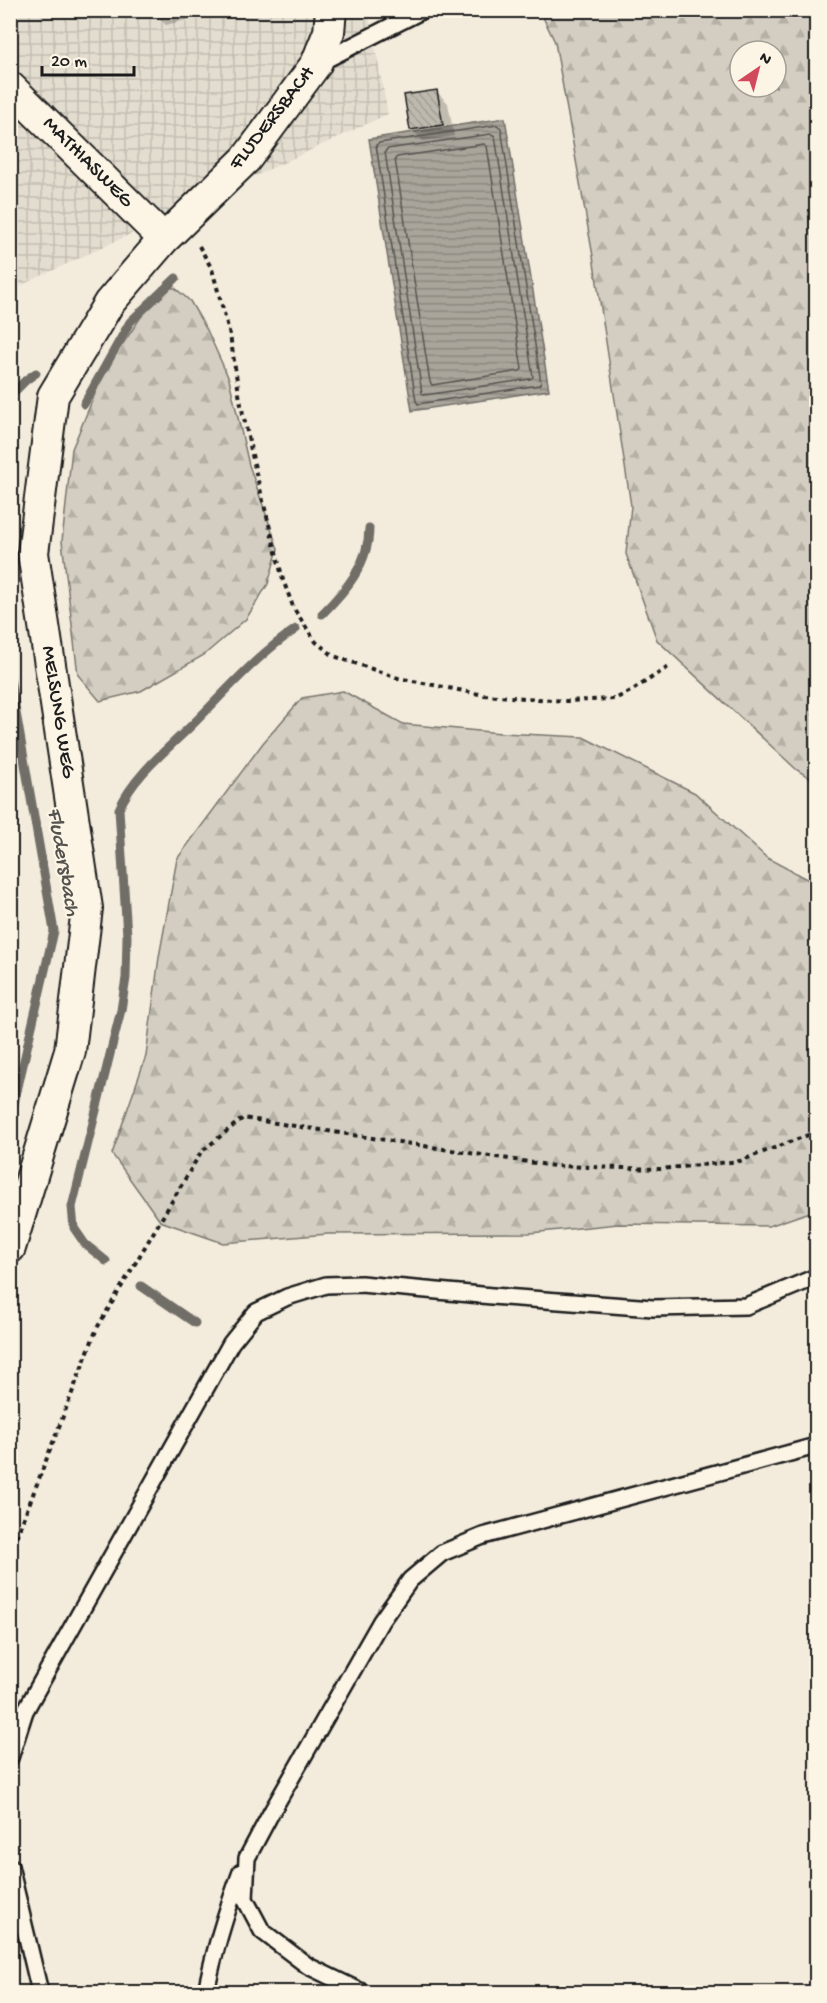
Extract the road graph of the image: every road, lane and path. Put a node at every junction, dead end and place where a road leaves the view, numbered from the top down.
1 (331, 10) edge
2 (423, 10) edge
3 (316, 64) junction
4 (10, 87) edge
5 (174, 230) junction
6 (670, 666) dead end
7 (816, 1132) edge
8 (10, 1248) edge
9 (816, 1277) edge
10 (816, 1446) edge
11 (10, 1554) edge
12 (10, 1758) edge
13 (247, 1858) junction
14 (10, 1866) edge
15 (40, 1992) edge
16 (206, 1992) edge
17 (362, 1992) edge

1 - 3 street, FLUDERSBACH
2 - 3 lane
3 - 5 street, FLUDERSBACH
4 - 5 street, MATHIASWEG
5 - 6 path
5 - 8 street, MELSUNG WEG
7 - 11 path
9 - 12 lane
10 - 13 lane
13 - 16 lane
13 - 17 lane
14 - 15 lane

